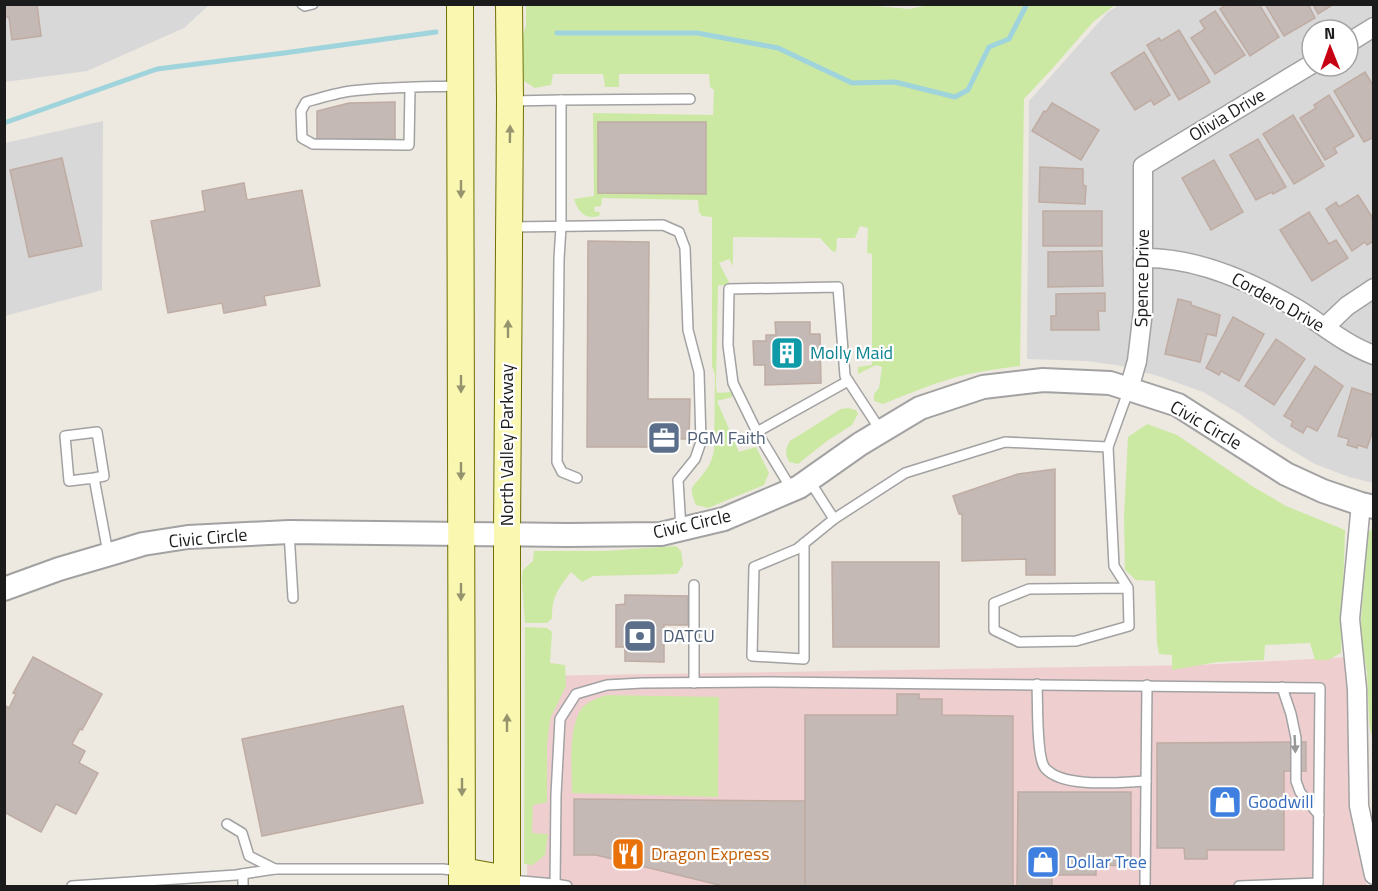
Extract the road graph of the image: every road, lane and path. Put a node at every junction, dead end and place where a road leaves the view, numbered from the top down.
1 (302, 4) edge
2 (313, 4) edge
3 (460, 4) edge
4 (509, 4) edge
5 (1374, 27) edge
6 (1360, 36) edge
7 (1300, 71) edge
8 (460, 86) junction
9 (410, 88) junction
10 (690, 99) dead end
11 (561, 100) junction
12 (510, 101) junction
13 (1143, 166) joint
14 (508, 227) junction
15 (561, 227) junction
16 (1143, 258) junction
17 (1374, 288) edge
18 (1325, 327) junction
19 (1374, 355) edge
20 (848, 381) junction
21 (1129, 389) junction
22 (757, 432) junction
23 (881, 432) junction
24 (1108, 447) junction
25 (94, 478) junction
26 (577, 478) dead end
27 (801, 485) junction
28 (1367, 505) edge
29 (834, 519) junction
30 (681, 530) junction
31 (289, 532) junction
32 (461, 534) junction
33 (507, 535) junction
34 (804, 543) junction
35 (108, 554) junction
36 (694, 585) dead end
37 (1128, 588) junction
38 (4, 590) edge
39 (292, 598) dead end
40 (694, 683) junction
41 (1037, 684) junction
42 (1147, 685) junction
43 (1282, 687) junction
44 (1146, 781) junction
45 (1319, 815) junction
46 (226, 825) dead end
47 (275, 869) junction
48 (1373, 871) edge
49 (243, 874) junction
50 (462, 879) edge
51 (507, 883) edge
52 (555, 885) edge
53 (72, 886) edge
54 (243, 886) edge
55 (567, 886) edge
56 (1145, 886) edge
57 (1239, 886) edge
58 (1285, 886) edge

1 - 2 lane
3 - 8 main road
4 - 12 main road, North Valley Parkway
5 - 6 street
7 - 13 street, Olivia Drive
8 - 9 lane
8 -> 32 main road
9 - 9 lane
10 - 11 lane
11 - 12 lane
11 - 15 lane
14 -> 12 main road, North Valley Parkway
13 - 16 street, Spence Drive
14 - 15 lane
33 -> 14 main road, North Valley Parkway
15 - 26 lane
15 - 30 lane
16 - 18 street, Cordero Drive
16 - 21 street, Spence Drive
17 - 18 street
18 - 19 street, Cordero Drive
20 - 22 lane
20 - 22 lane
20 - 23 lane
21 - 23 street, Civic Circle
21 - 24 lane
21 - 28 street, Civic Circle
22 - 27 lane
23 - 27 street, Civic Circle
24 - 29 lane
24 - 37 lane
25 - 25 lane
25 - 35 lane
27 - 29 lane
27 - 30 street, Civic Circle
28 - 48 street, Civic Circle
29 - 34 lane
30 - 33 street, Civic Circle
31 - 32 street, Civic Circle
31 - 35 street, Civic Circle
31 - 39 lane
32 - 33 street, Civic Circle
32 -> 50 main road
51 -> 33 main road, North Valley Parkway
34 - 34 lane
35 - 38 street, Civic Circle
36 - 40 lane
37 - 37 lane
40 - 41 lane
40 - 52 lane
41 - 42 lane
41 - 44 lane
42 - 43 lane
42 - 44 lane
43 -> 45 lane
43 - 45 lane
44 - 56 lane
45 - 58 lane
46 - 47 lane
47 - 49 lane
47 - 50 lane
49 - 53 lane
49 - 54 lane
50 - 51 main road
51 - 52 lane
52 - 55 lane
57 - 58 lane

